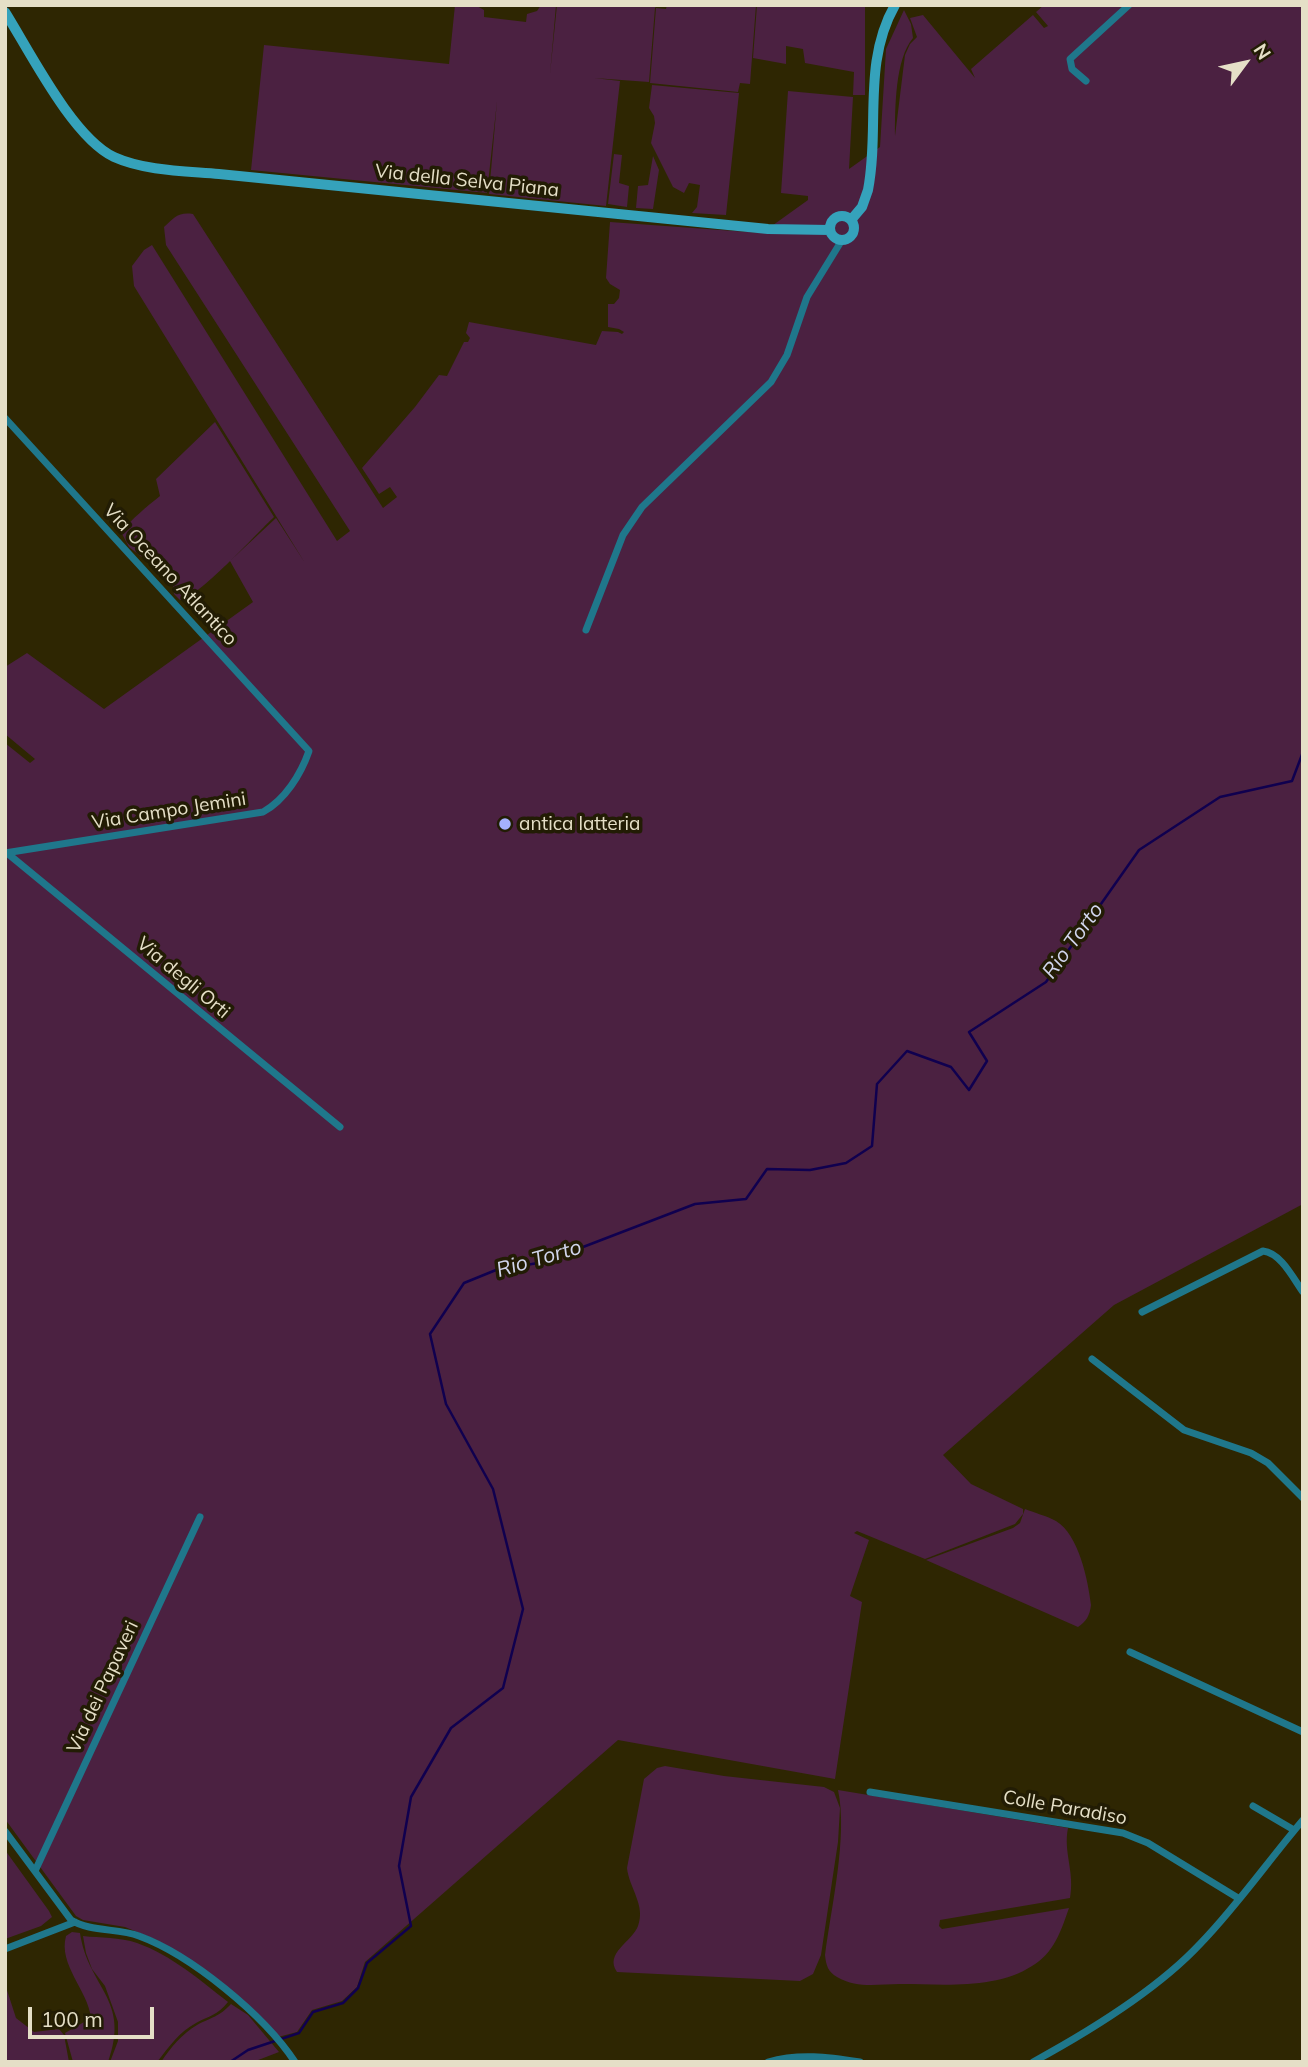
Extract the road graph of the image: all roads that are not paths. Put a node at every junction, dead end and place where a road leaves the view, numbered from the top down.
1 (895, 5) edge
2 (1115, 5) edge
3 (1129, 5) edge
4 (5, 12) edge
5 (1121, 12) junction
6 (1086, 81) dead end
7 (851, 220) junction
8 (830, 230) junction
9 (842, 240) junction
10 (5, 418) edge
11 (586, 630) dead end
12 (309, 753) joint
13 (6, 853) edge
14 (340, 1127) dead end
15 (1303, 1292) edge
16 (1142, 1312) dead end
17 (1092, 1359) dead end
18 (1303, 1498) edge
19 (200, 1517) dead end
20 (1130, 1652) dead end
21 (1303, 1732) edge
22 (870, 1792) dead end
23 (1253, 1807) dead end
24 (1303, 1820) edge
25 (5, 1830) edge
26 (1294, 1830) junction
27 (35, 1871) junction
28 (1238, 1898) junction
29 (75, 1922) junction
30 (5, 1949) edge
31 (295, 2062) edge
32 (768, 2062) edge
33 (860, 2062) edge
34 (1032, 2062) edge

1 - 7 street
2 - 5 street
3 - 5 street
4 - 8 street, Via della Selva Piana
5 - 6 street
7 - 8 street
7 - 9 street
8 - 9 street
9 - 11 street
10 - 12 street, Via Oceano Atlantico
12 - 13 street, Via Campo Jemini
13 - 14 street, Via degli Orti
15 - 16 street
17 - 18 street
19 - 27 street, Via dei Papaveri
20 - 21 street
22 - 28 street, Colle Paradiso
23 - 26 street
24 - 26 street
25 - 27 street
26 - 28 street
27 - 29 street
28 - 34 street
29 - 30 street
29 - 31 street
32 - 33 street

